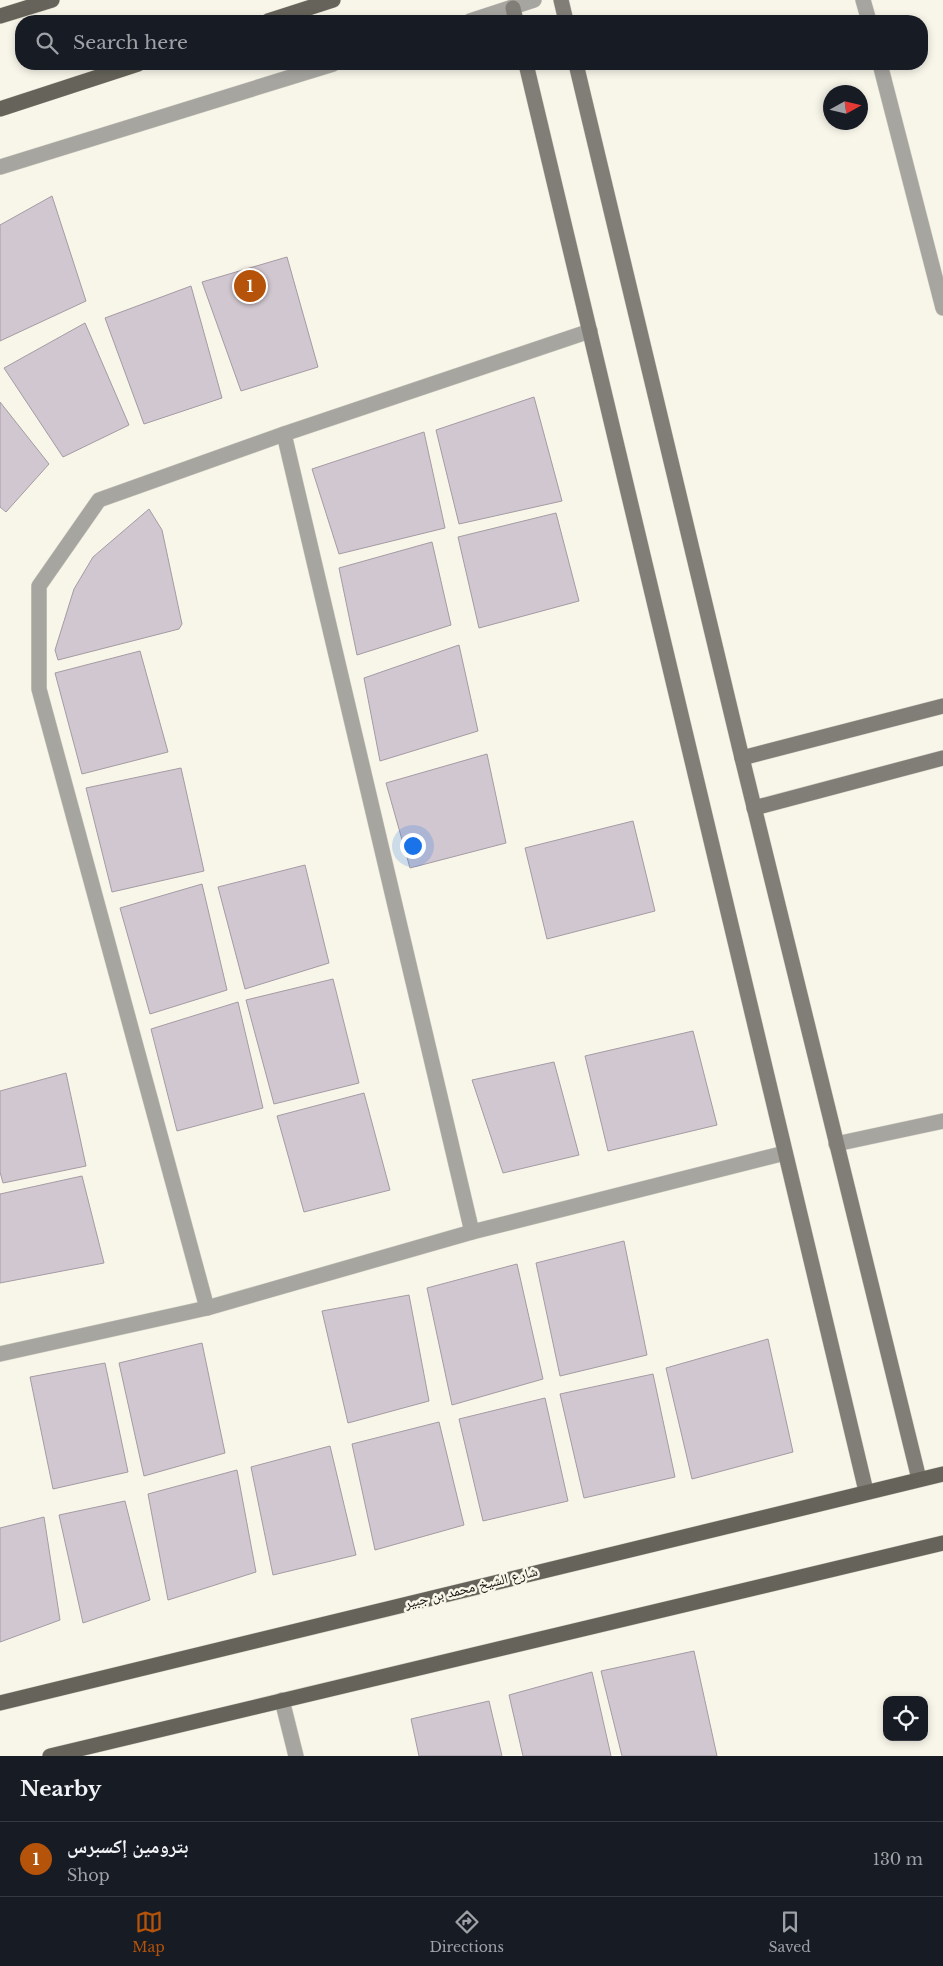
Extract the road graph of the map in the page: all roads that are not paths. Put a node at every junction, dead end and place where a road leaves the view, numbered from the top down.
1 (52, 0) edge
2 (333, 0) edge
3 (534, 0) edge
4 (561, 0) edge
5 (863, 0) edge
6 (287, 15) edge
7 (515, 15) edge
8 (565, 15) edge
9 (867, 15) edge
10 (0, 16) edge
11 (120, 70) edge
12 (314, 70) edge
13 (527, 70) edge
14 (577, 70) edge
15 (882, 70) edge
16 (0, 109) edge
17 (0, 167) edge
18 (943, 308) edge
19 (590, 331) junction
20 (284, 434) junction
21 (943, 706) edge
22 (742, 758) junction
23 (943, 758) edge
24 (754, 808) junction
25 (943, 1121) edge
26 (836, 1144) junction
27 (785, 1153) junction
28 (472, 1232) junction
29 (207, 1308) junction
30 (0, 1354) edge
31 (943, 1474) edge
32 (918, 1479) junction
33 (866, 1491) junction
34 (943, 1543) edge
35 (282, 1700) junction
36 (0, 1703) edge
37 (50, 1756) edge
38 (296, 1756) edge

1 - 10 main road
2 - 6 main road
3 - 7 street
4 - 8 street
5 - 9 street
11 - 16 main road
12 - 17 street
13 - 19 street
14 - 22 street
15 - 18 street
19 - 20 street
19 - 27 street
20 - 28 street
20 - 29 street
21 - 22 street
22 - 24 street
23 - 24 street
24 - 26 street
25 - 26 street
26 - 32 street
27 - 28 street
27 - 33 street
28 - 29 street
29 - 30 street
31 - 32 main road, شارع الشيخ محمد بن جبير
32 - 33 main road, شارع الشيخ محمد بن جبير
33 - 36 main road, شارع الشيخ محمد بن جبير
34 - 35 main road
35 - 37 main road
35 - 38 street

